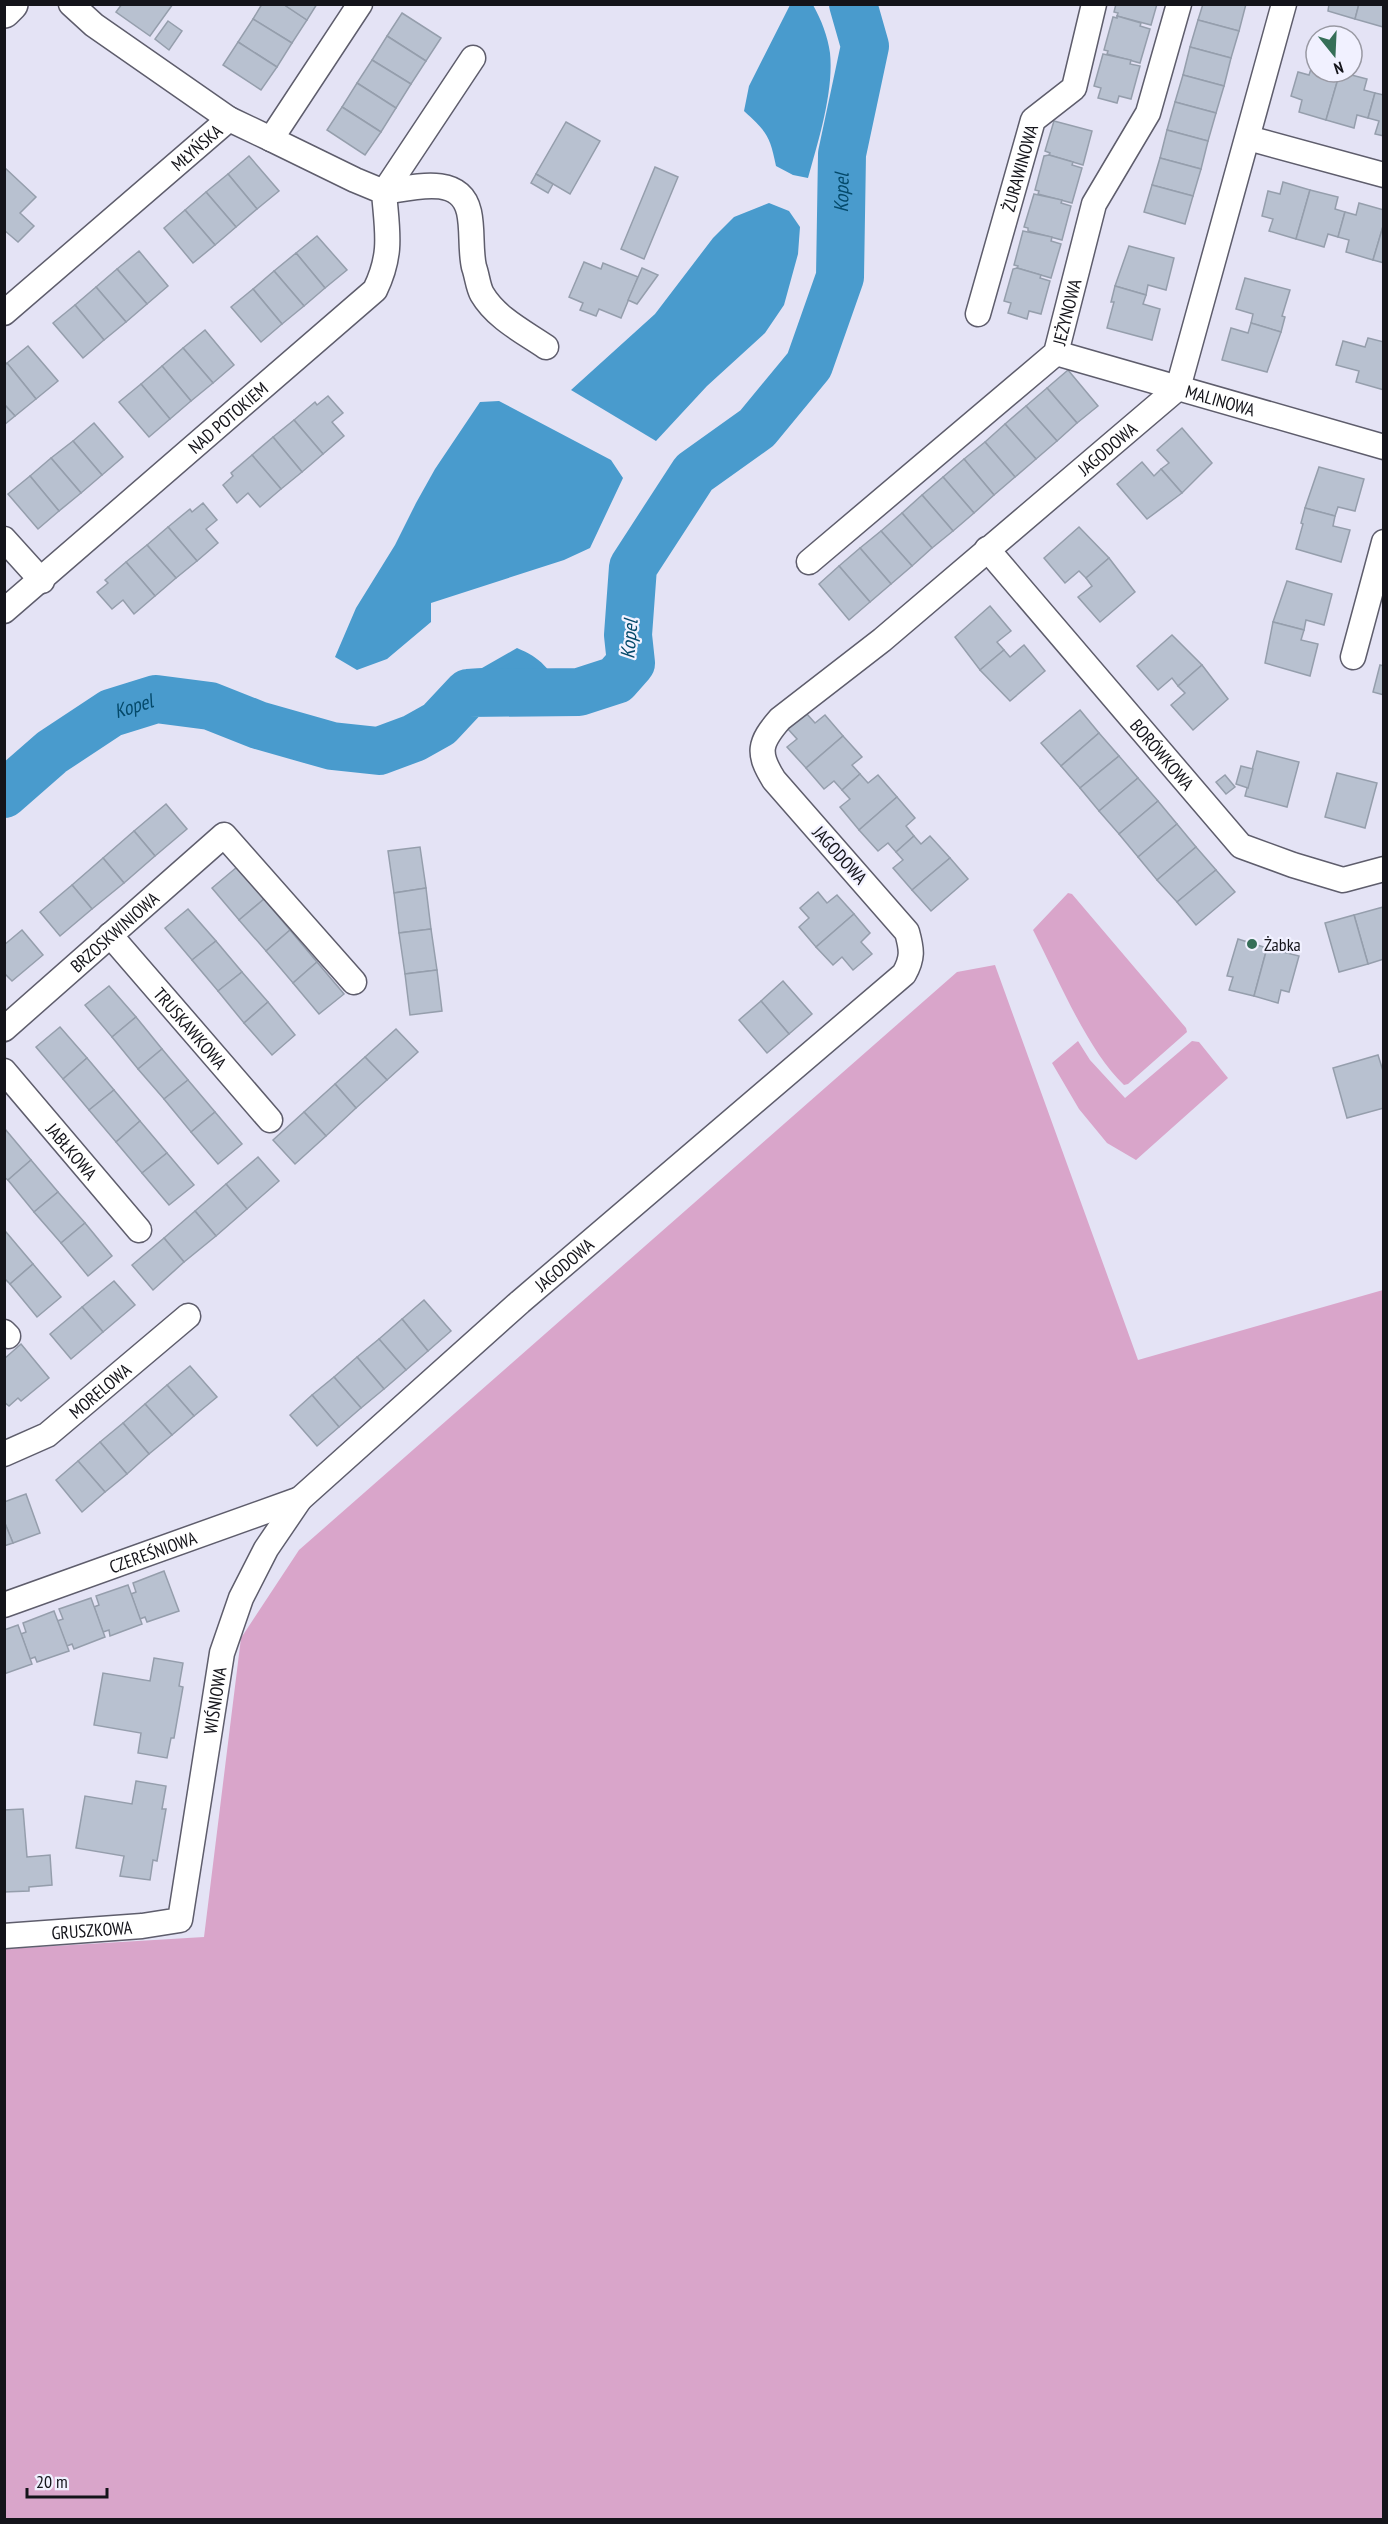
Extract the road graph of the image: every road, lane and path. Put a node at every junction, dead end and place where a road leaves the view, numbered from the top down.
1 (11, 4) edge
2 (71, 4) edge
3 (360, 4) edge
4 (1094, 4) edge
5 (1179, 4) edge
6 (1284, 4) edge
7 (4, 11) edge
8 (473, 58) dead end
9 (229, 119) junction
10 (1248, 138) junction
11 (271, 140) junction
12 (1383, 175) edge
13 (384, 192) junction
14 (4, 313) edge
15 (978, 314) dead end
16 (546, 347) dead end
17 (1056, 353) junction
18 (1178, 388) junction
19 (1383, 447) edge
20 (4, 539) edge
21 (1383, 542) edge
22 (987, 549) junction
23 (810, 562) dead end
24 (42, 581) junction
25 (4, 611) edge
26 (1353, 657) dead end
27 (1383, 869) edge
28 (110, 935) junction
29 (354, 982) dead end
30 (4, 1029) edge
31 (4, 1071) edge
32 (270, 1120) dead end
33 (139, 1230) dead end
34 (188, 1316) dead end
35 (4, 1454) edge
36 (300, 1499) junction
37 (4, 1605) edge
38 (180, 1920) joint
39 (4, 1936) edge

1 - 7 street
2 - 9 street
3 - 11 street
4 - 15 street, ŻURAWINOWA
5 - 17 street, JEŻYNOWA
6 - 10 street
8 - 13 street
9 - 11 street, MŁYŃSKA
9 - 14 street, MŁYŃSKA
10 - 12 street
10 - 18 street
11 - 13 street
13 - 16 street
13 - 24 street, NAD POTOKIEM
17 - 18 street, MALINOWA
17 - 23 street, JEŻYNOWA
18 - 19 street, MALINOWA
18 - 22 street, JAGODOWA
20 - 24 street
21 - 26 street
22 - 27 street, BORÓWKOWA
22 - 36 street, JAGODOWA
24 - 25 street, NAD POTOKIEM
28 - 29 street, BRZOSKWINIOWA
28 - 30 street, BRZOSKWINIOWA
28 - 32 street, TRUSKAWKOWA
31 - 33 street, JABŁKOWA
34 - 35 street, MORELOWA
36 - 37 street, CZEREŚNIOWA
36 - 38 street, WIŚNIOWA
38 - 39 street, GRUSZKOWA

